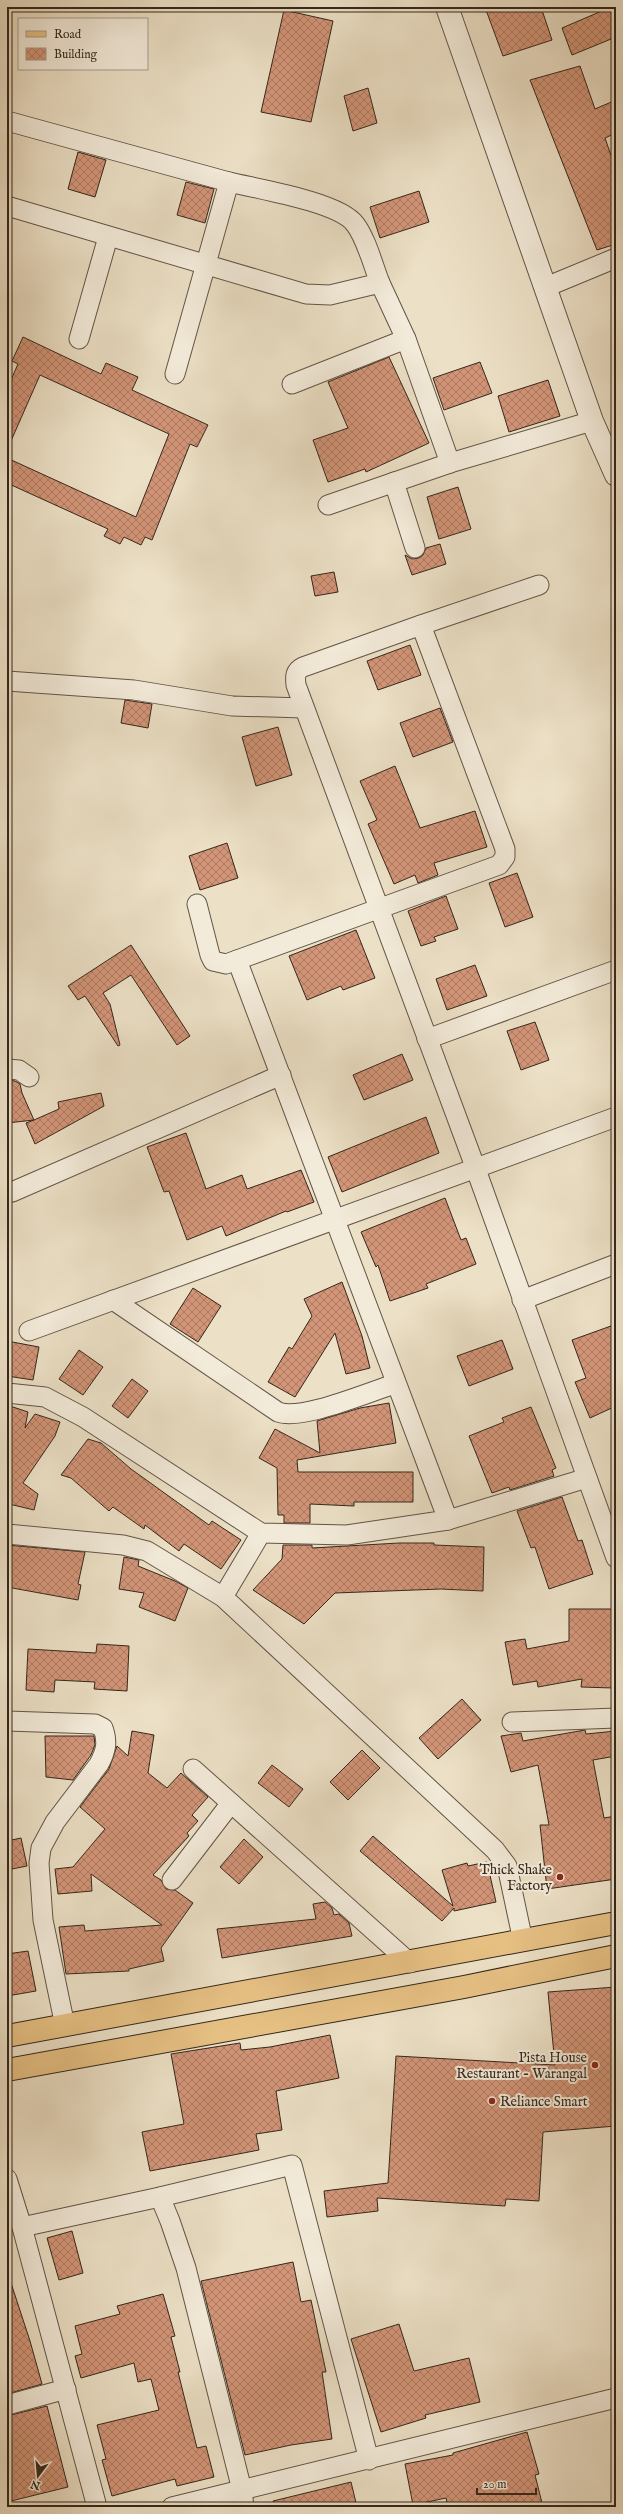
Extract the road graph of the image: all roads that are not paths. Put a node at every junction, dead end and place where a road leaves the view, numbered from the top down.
1 (447, 7) edge
2 (7, 121) edge
3 (229, 182) junction
4 (7, 206) edge
5 (108, 237) junction
6 (616, 258) edge
7 (206, 266) junction
8 (380, 282) junction
9 (546, 287) junction
10 (79, 339) dead end
11 (406, 339) junction
12 (175, 374) dead end
13 (292, 384) dead end
14 (592, 421) junction
15 (450, 464) junction
16 (616, 475) edge
17 (394, 482) junction
18 (328, 505) dead end
19 (414, 548) dead end
20 (539, 585) dead end
21 (421, 625) junction
22 (7, 681) edge
23 (304, 708) junction
24 (197, 904) dead end
25 (380, 908) junction
26 (237, 960) junction
27 (616, 970) edge
28 (427, 1039) junction
29 (7, 1069) edge
30 (281, 1075) junction
31 (29, 1077) dead end
32 (616, 1117) edge
33 (475, 1168) junction
34 (7, 1191) edge
35 (335, 1221) junction
36 (616, 1264) edge
37 (113, 1300) junction
38 (522, 1300) junction
39 (29, 1331) dead end
40 (395, 1384) junction
41 (7, 1393) edge
42 (587, 1478) junction
43 (448, 1520) junction
44 (261, 1533) junction
45 (7, 1534) edge
46 (616, 1558) edge
47 (223, 1597) junction
48 (616, 1718) edge
49 (7, 1721) edge
50 (512, 1722) dead end
51 (193, 1769) dead end
52 (231, 1803) junction
53 (172, 1880) dead end
54 (616, 1923) edge
55 (523, 1941) junction
56 (616, 1956) edge
57 (410, 1963) junction
58 (65, 2026) junction
59 (7, 2036) edge
60 (7, 2070) edge
61 (7, 2179) edge
62 (160, 2197) junction
63 (22, 2227) junction
64 (66, 2389) junction
65 (616, 2398) edge
66 (7, 2405) edge
67 (369, 2460) junction
68 (243, 2499) edge
69 (97, 2507) edge
70 (172, 2507) edge

1 - 9 street
2 - 3 street
3 - 7 street
3 - 8 street
4 - 5 street
5 - 7 street
5 - 10 street
6 - 9 street
7 - 8 street
7 - 12 street
8 - 11 street
9 - 14 street
11 - 13 street
11 - 15 street
14 - 15 street
14 - 16 street
15 - 17 street
17 - 18 street
17 - 19 street
20 - 21 street
21 - 23 street
21 - 25 street
22 - 23 street
23 - 25 street
24 - 26 street
25 - 26 street
25 - 28 street
26 - 30 street
27 - 28 street
28 - 33 street
29 - 31 street
30 - 34 street
30 - 35 street
32 - 33 street
33 - 35 street
33 - 38 street
35 - 37 street
35 - 40 street
36 - 38 street
37 - 39 street
37 - 40 street
38 - 42 street
40 - 43 street
41 - 44 street
42 - 43 street
42 - 46 street
43 - 44 street
44 - 47 street
45 - 47 street
47 - 55 street
48 - 50 street
49 - 58 street
51 - 52 street
52 - 53 street
52 - 57 street
54 - 55 main road
55 - 57 main road
56 - 60 main road
57 - 58 main road
58 - 59 main road
61 - 63 street
62 - 63 street
62 - 67 street
62 - 68 street
63 - 64 street
64 - 66 street
64 - 69 street
65 - 67 street
67 - 68 street
68 - 70 street

